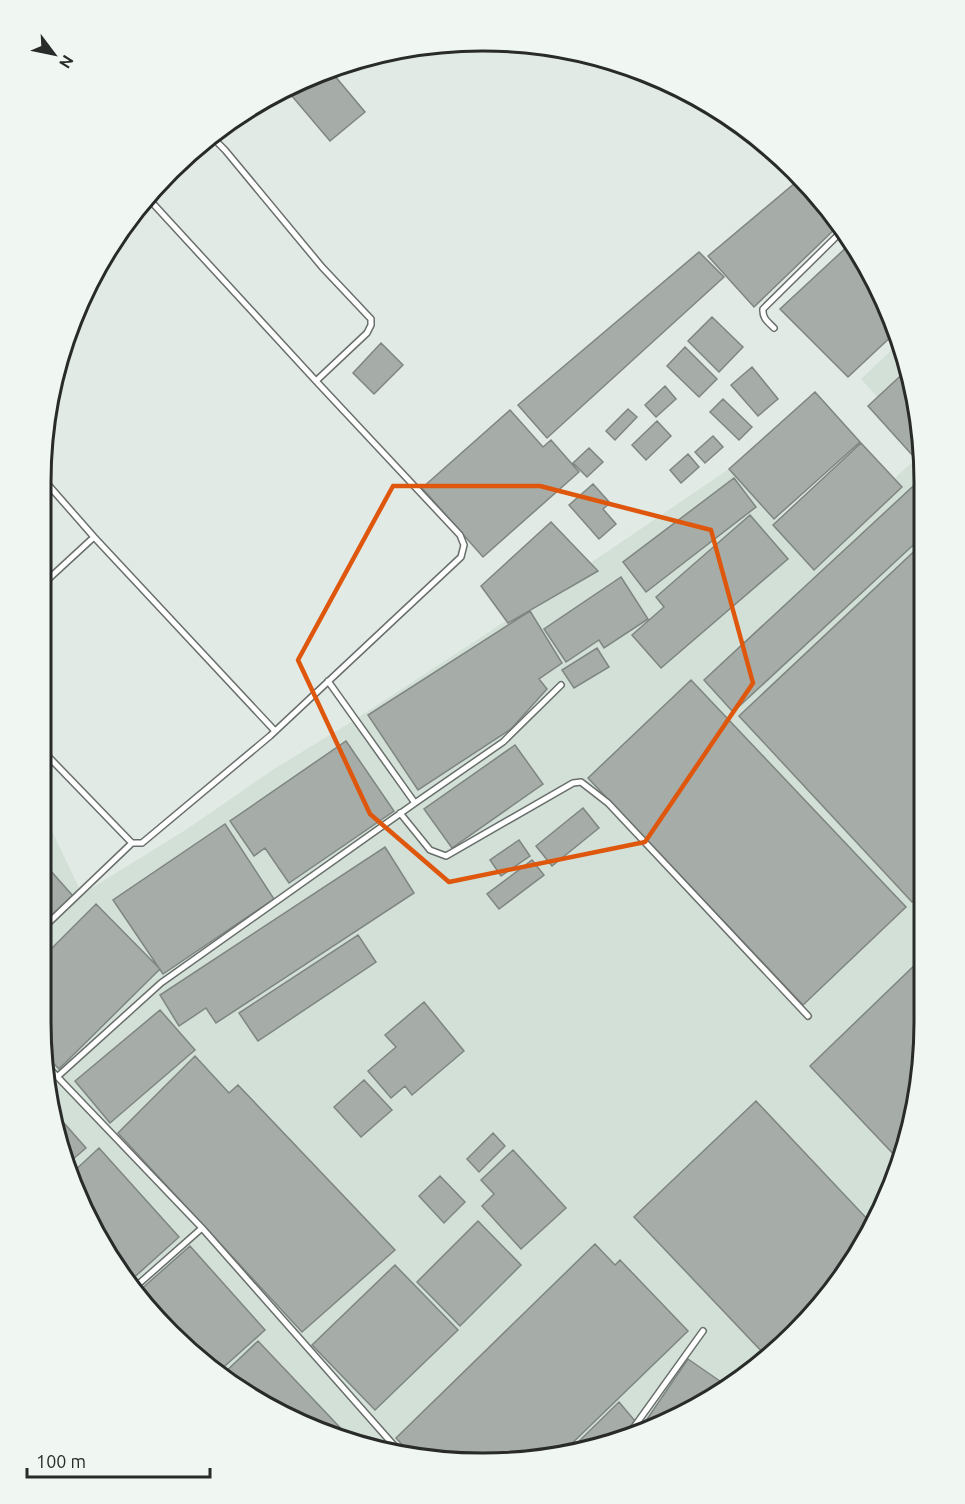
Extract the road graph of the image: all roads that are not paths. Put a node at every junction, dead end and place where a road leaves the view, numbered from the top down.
1 (217, 142) edge
2 (153, 204) edge
3 (836, 236) edge
4 (774, 328) dead end
5 (316, 381) junction
6 (51, 488) edge
7 (94, 537) junction
8 (51, 577) edge
9 (328, 681) junction
10 (561, 685) dead end
11 (275, 731) junction
12 (51, 759) edge
13 (415, 802) junction
14 (400, 813) junction
15 (132, 843) junction
16 (51, 920) edge
17 (808, 1016) dead end
18 (55, 1074) edge
19 (57, 1077) junction
20 (202, 1228) junction
21 (139, 1283) edge
22 (703, 1331) dead end
23 (637, 1424) edge
24 (392, 1444) edge

1 - 5 lane
2 - 5 lane
3 - 4 lane
5 - 9 lane
6 - 7 lane
7 - 8 lane
7 - 11 lane
9 - 11 lane
9 - 13 lane
10 - 13 lane
11 - 15 lane
12 - 15 lane
13 - 14 lane
14 - 17 lane
14 - 19 lane
15 - 16 lane
18 - 19 lane
19 - 20 lane
20 - 21 lane
20 - 24 lane
22 - 23 lane

